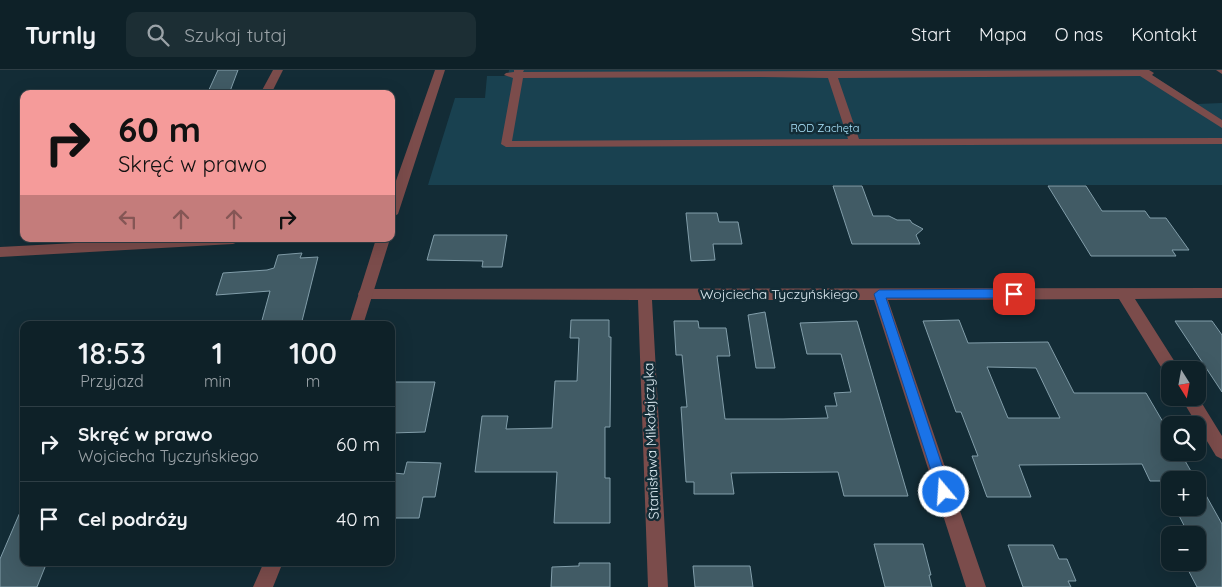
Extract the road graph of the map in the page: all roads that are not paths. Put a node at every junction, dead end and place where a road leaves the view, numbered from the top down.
1 (278, 70) edge
2 (440, 70) edge
3 (762, 72) edge
4 (1143, 72) edge
5 (515, 73) edge
6 (832, 75) junction
7 (267, 90) edge
8 (1222, 125) edge
9 (1222, 141) edge
10 (855, 143) junction
11 (395, 202) edge
12 (152, 242) edge
13 (382, 242) edge
14 (0, 252) edge
15 (1222, 293) edge
16 (365, 294) junction
17 (879, 294) junction
18 (1124, 294) junction
19 (645, 295) junction
20 (357, 321) edge
21 (1166, 361) edge
22 (1194, 406) edge
23 (1222, 451) edge
24 (272, 566) edge
25 (263, 587) edge
26 (658, 587) edge
27 (976, 587) edge

1 - 7 street
2 - 11 street
3 - 5 lane
3 - 6 lane
4 - 6 lane
4 - 8 lane
5 - 10 lane
6 - 10 lane
9 - 10 lane
12 - 14 street
13 - 16 street
15 - 18 street, Wojciecha Tyczyńskiego
16 - 19 street, Wojciecha Tyczyńskiego
16 - 20 street
17 - 18 street, Wojciecha Tyczyńskiego
17 - 19 street, Wojciecha Tyczyńskiego
17 - 27 street
18 - 21 street
19 - 26 street, Stanisława Mikołajczyka
22 - 23 street
24 - 25 street

